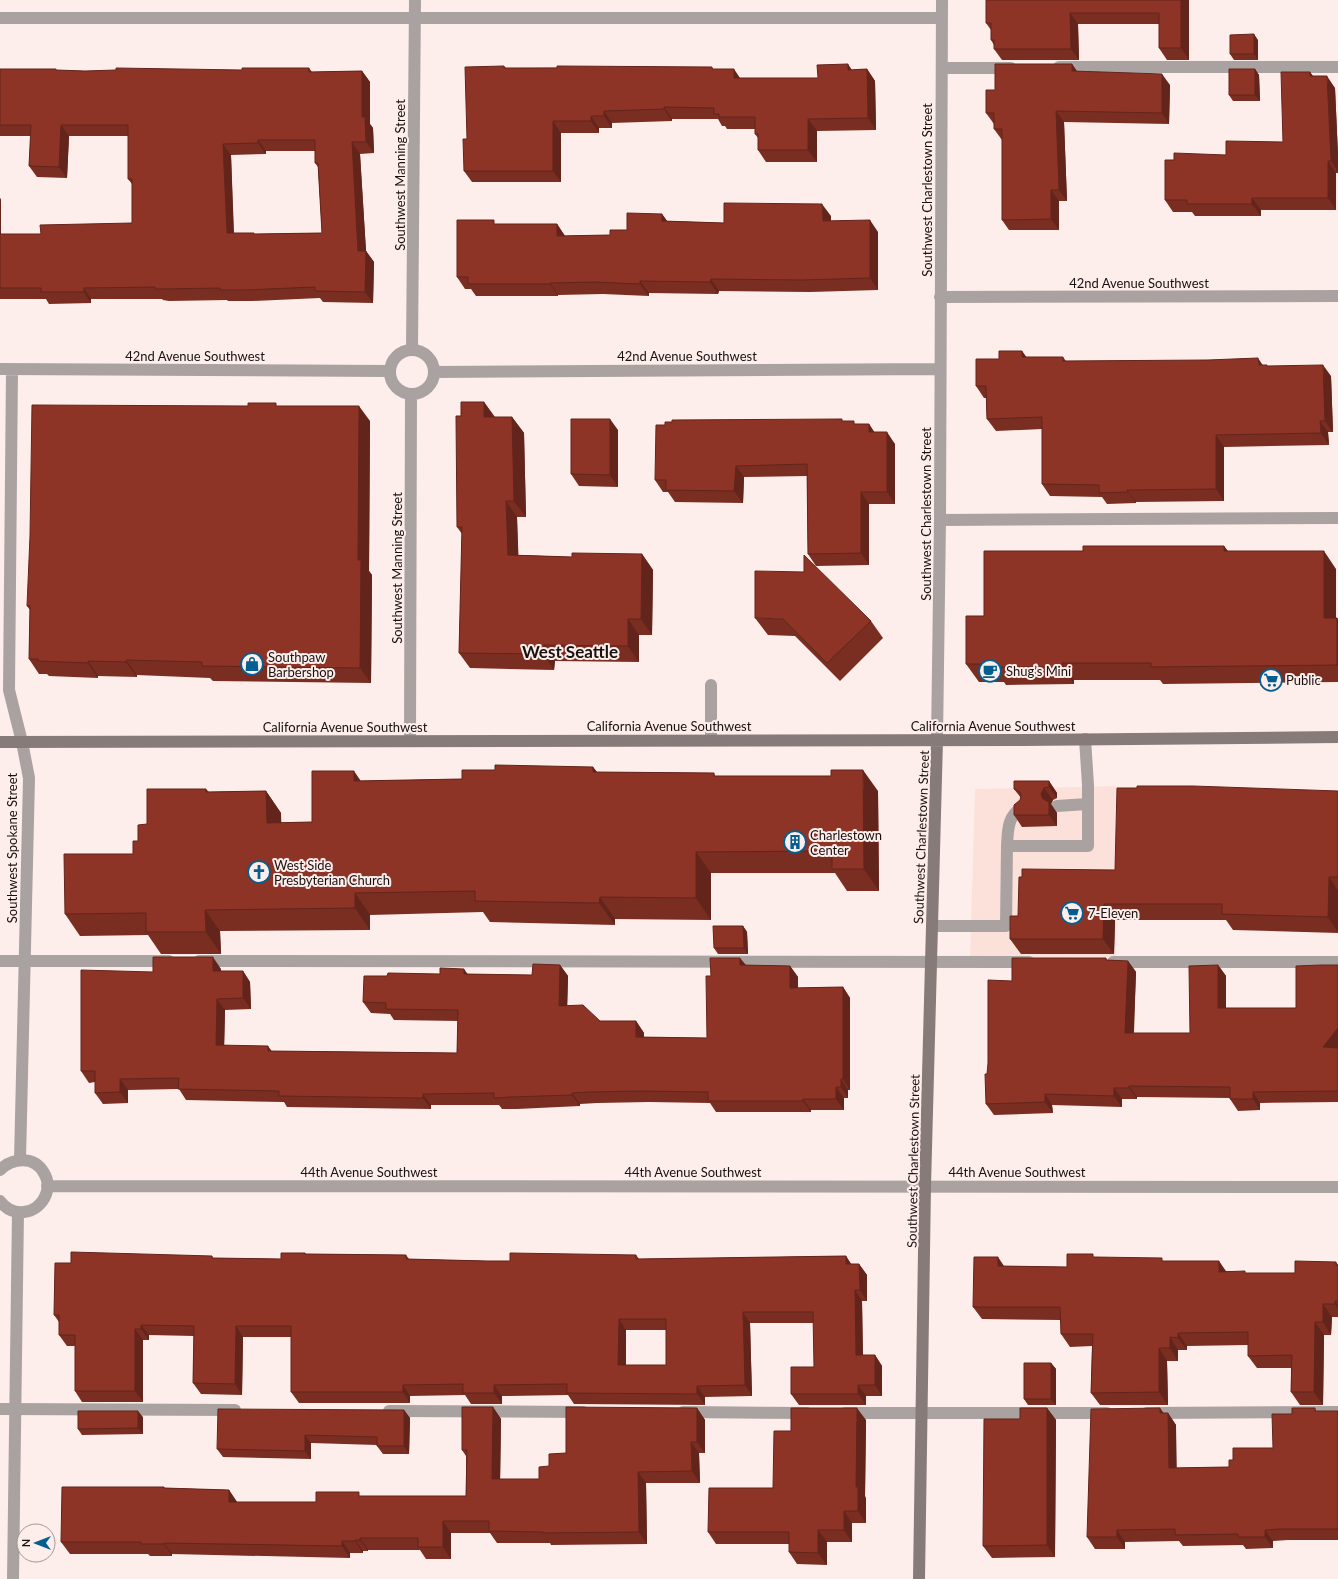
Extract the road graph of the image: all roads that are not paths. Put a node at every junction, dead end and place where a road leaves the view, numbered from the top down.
1 (415, 0) edge
2 (942, 0) edge
3 (0, 18) edge
4 (415, 18) junction
5 (942, 18) junction
6 (1338, 67) edge
7 (942, 68) junction
8 (1022, 68) edge
9 (1045, 68) edge
10 (1338, 296) edge
11 (940, 297) junction
12 (412, 349) junction
13 (0, 369) edge
14 (940, 369) junction
15 (12, 370) junction
16 (390, 371) junction
17 (434, 372) junction
18 (411, 394) junction
19 (1338, 518) edge
20 (940, 520) junction
21 (711, 685) dead end
22 (1338, 737) edge
23 (1085, 739) junction
24 (711, 740) junction
25 (937, 740) junction
26 (410, 741) junction
27 (0, 742) edge
28 (22, 742) junction
29 (1087, 804) junction
30 (1057, 806) dead end
31 (1022, 808) edge
32 (1007, 846) junction
33 (932, 926) junction
34 (0, 961) edge
35 (24, 962) junction
36 (1037, 962) edge
37 (1100, 962) edge
38 (1338, 962) edge
39 (931, 963) junction
40 (20, 1160) junction
41 (0, 1170) edge
42 (47, 1186) junction
43 (926, 1186) junction
44 (1338, 1187) edge
45 (0, 1201) edge
46 (18, 1212) junction
47 (0, 1409) edge
48 (15, 1409) junction
49 (247, 1410) edge
50 (374, 1411) edge
51 (596, 1412) edge
52 (667, 1412) edge
53 (1338, 1412) edge
54 (818, 1413) edge
55 (834, 1413) edge
56 (922, 1413) junction
57 (1115, 1413) edge
58 (1139, 1413) edge
59 (13, 1579) edge
60 (919, 1579) edge

1 - 4 street, Southwest Manning Street
2 - 5 street, Southwest Charlestown Street
3 - 4 street
4 - 5 street
4 - 12 street, Southwest Manning Street
5 - 7 street, Southwest Charlestown Street
6 - 9 street
7 - 8 street
7 - 11 street, Southwest Charlestown Street
10 - 11 street, 42nd Avenue Southwest
11 - 14 street, Southwest Charlestown Street
12 - 16 street
12 - 17 street
13 - 15 street, 42nd Avenue Southwest
14 - 17 street, 42nd Avenue Southwest
14 - 20 street, Southwest Charlestown Street
15 - 16 street, 42nd Avenue Southwest
15 - 28 street, Southwest Spokane Street
16 - 18 street
17 - 18 street
18 - 26 street, Southwest Manning Street
19 - 20 street
20 - 25 street, Southwest Charlestown Street
21 - 24 street
22 - 23 main road, California Avenue Southwest
23 - 25 main road, California Avenue Southwest
23 - 29 street
24 - 25 main road, California Avenue Southwest
24 - 26 main road, California Avenue Southwest
25 - 33 main road, Southwest Charlestown Street
26 - 28 main road, California Avenue Southwest
27 - 28 main road, California Avenue Southwest
28 - 35 street, Southwest Spokane Street
29 - 30 street
29 - 32 street
31 - 32 street
32 - 33 street
33 - 39 main road, Southwest Charlestown Street
34 - 35 street
35 - 39 street
35 - 40 street, Southwest Spokane Street
36 - 39 street
37 - 38 street
39 - 43 main road, Southwest Charlestown Street
40 - 41 street
40 - 42 street
42 - 43 street, 44th Avenue Southwest
42 - 46 street
43 - 44 street, 44th Avenue Southwest
43 - 56 main road, Southwest Charlestown Street
45 - 46 street
46 - 48 street
47 - 48 street
48 - 49 street
48 - 59 street
50 - 51 street
52 - 54 street
53 - 58 street
55 - 56 street
56 - 57 street
56 - 60 main road, Southwest Charlestown Street

